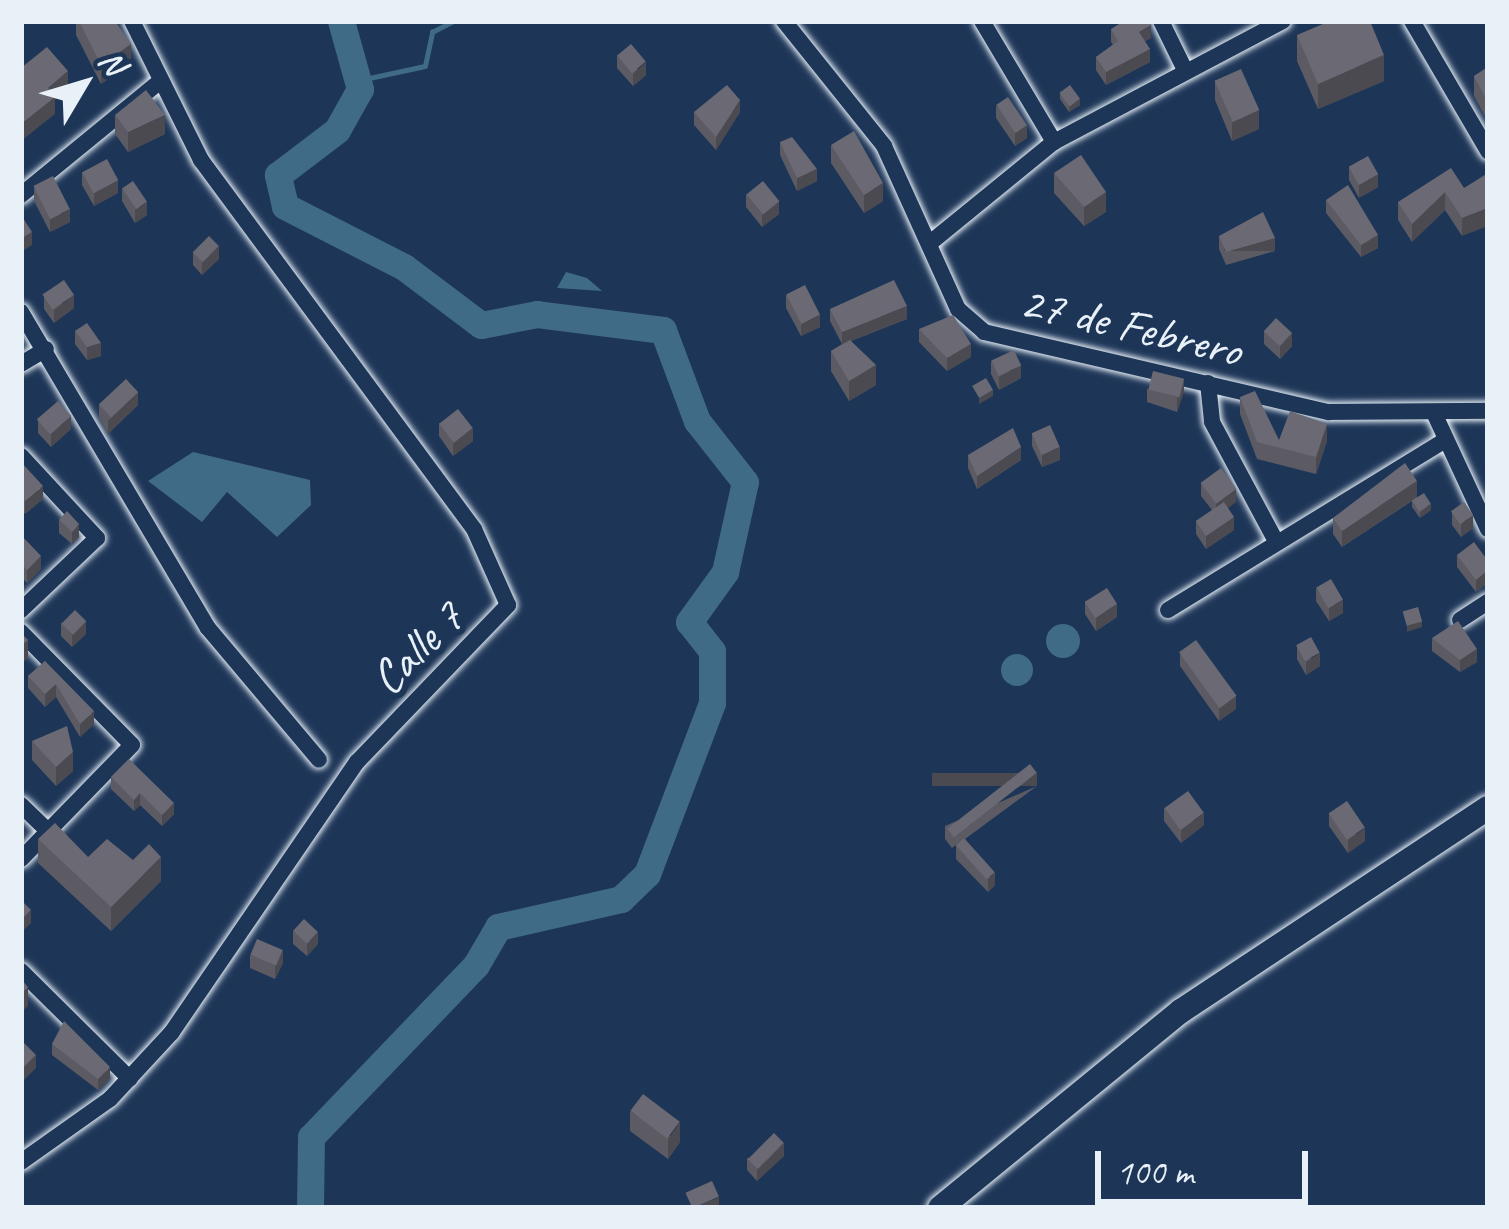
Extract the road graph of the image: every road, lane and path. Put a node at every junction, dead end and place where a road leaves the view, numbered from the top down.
1 (132, 21) edge
2 (784, 21) edge
3 (982, 21) edge
4 (1161, 21) edge
5 (1283, 21) edge
6 (1412, 21) edge
7 (1184, 68) junction
8 (159, 82) junction
9 (1054, 142) junction
10 (1488, 151) edge
11 (21, 195) edge
12 (929, 243) junction
13 (21, 312) edge
14 (46, 349) junction
15 (21, 364) edge
16 (1208, 383) junction
17 (1488, 411) edge
18 (1435, 415) junction
19 (1444, 441) junction
20 (21, 456) edge
21 (1488, 530) edge
22 (1277, 543) junction
23 (1488, 602) edge
24 (21, 610) edge
25 (1168, 610) dead end
26 (1460, 620) edge
27 (21, 632) edge
28 (319, 760) dead end
29 (21, 805) edge
30 (1488, 808) edge
31 (49, 832) junction
32 (21, 860) edge
33 (21, 970) edge
34 (130, 1079) junction
35 (21, 1162) edge
36 (940, 1208) edge

1 - 8 street, Calle 7
2 - 12 street, 27 de Febrero
3 - 9 street
4 - 7 street
5 - 7 street
6 - 10 street
7 - 9 street
8 - 11 street
8 - 34 street, Calle 7
9 - 12 street
12 - 16 street, 27 de Febrero
13 - 14 street
14 - 15 street
14 - 28 street
16 - 18 street, 27 de Febrero
16 - 22 street
17 - 18 street, 27 de Febrero
18 - 19 street
19 - 21 street
19 - 22 street
20 - 24 street
22 - 25 street
23 - 26 street
27 - 31 street
29 - 31 street
30 - 36 street
31 - 32 street
33 - 34 street
34 - 35 street, Calle 7

